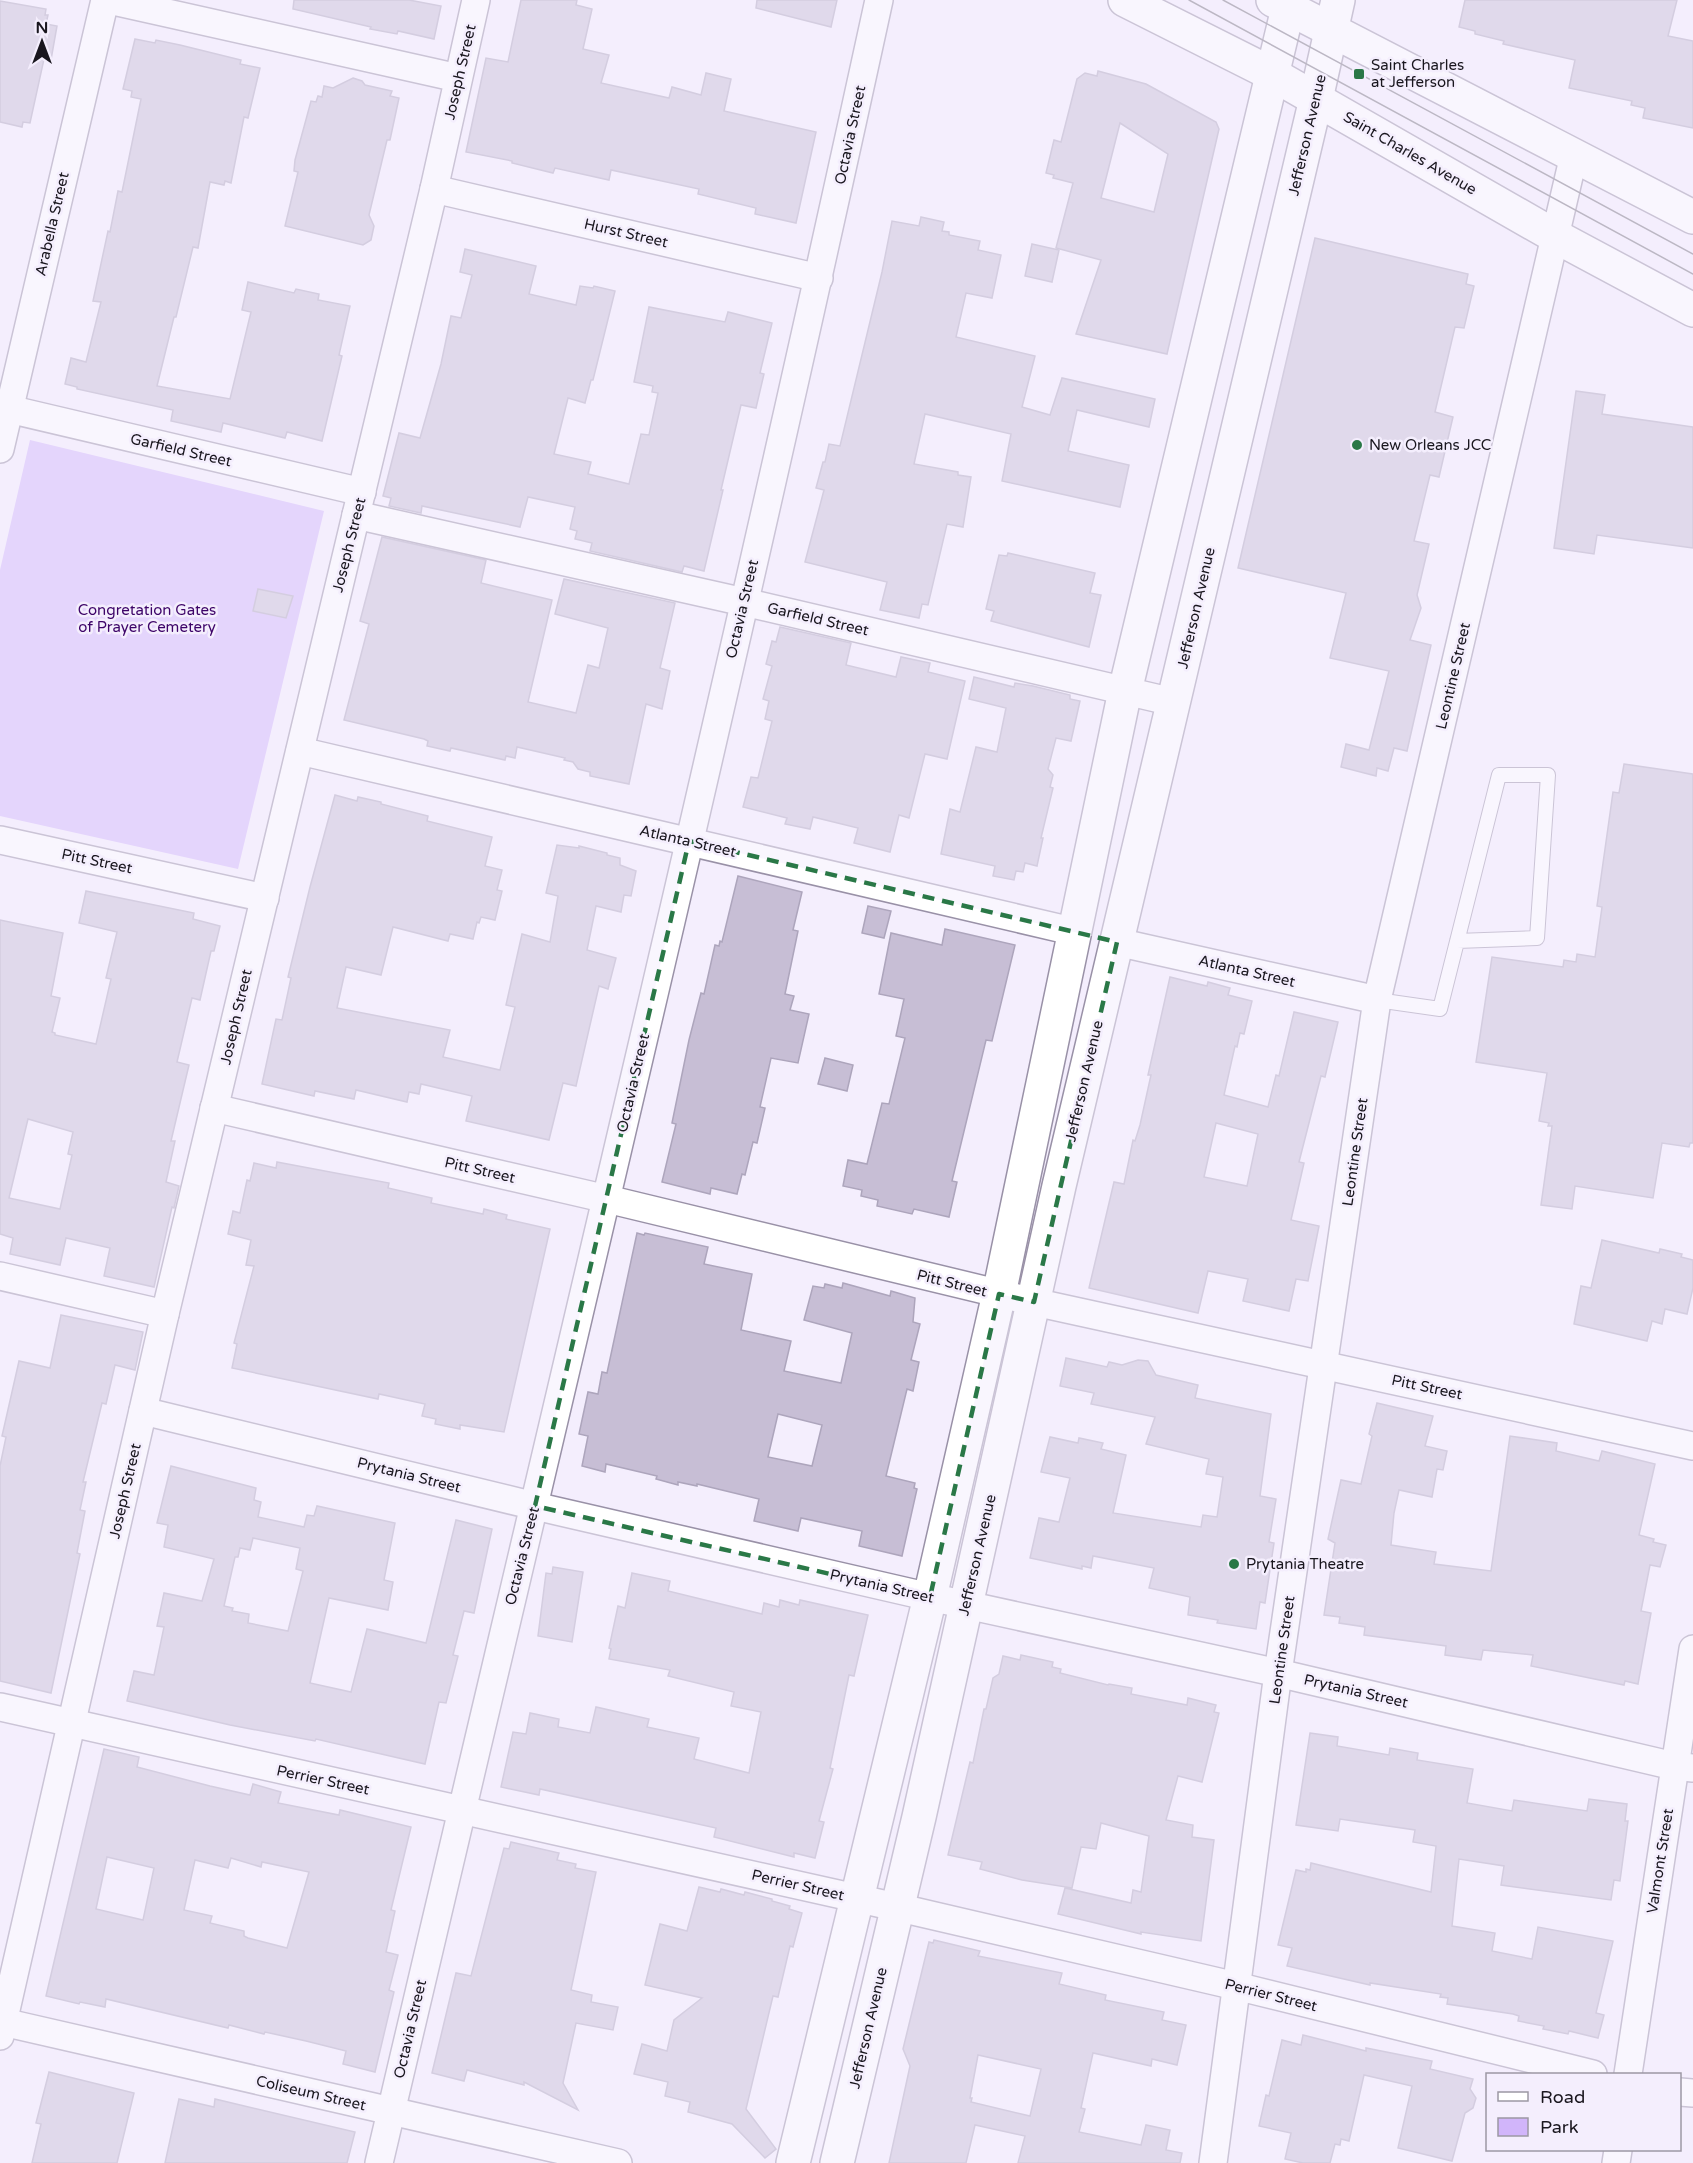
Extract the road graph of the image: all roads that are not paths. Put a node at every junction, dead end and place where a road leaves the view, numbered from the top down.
1 (107, 0) edge
2 (476, 0) edge
3 (879, 0) edge
4 (1125, 0) edge
5 (1284, 3) edge
6 (1334, 14) edge
7 (1272, 74) junction
8 (458, 78) junction
9 (1316, 99) junction
10 (1574, 155) junction
11 (434, 189) junction
12 (1693, 217) edge
13 (1555, 236) junction
14 (819, 278) junction
15 (1693, 310) edge
16 (4, 408) edge
17 (0, 449) edge
18 (359, 504) junction
19 (744, 602) junction
20 (1125, 691) junction
21 (1173, 702) junction
22 (300, 751) junction
23 (0, 840) edge
24 (689, 841) junction
25 (265, 898) junction
26 (1076, 932) junction
27 (1457, 941) junction
28 (1117, 942) junction
29 (1377, 1000) junction
30 (214, 1108) junction
31 (607, 1199) junction
32 (0, 1276) edge
33 (999, 1294) junction
34 (1034, 1302) junction
35 (165, 1314) junction
36 (1324, 1364) junction
37 (143, 1411) junction
38 (1693, 1446) edge
39 (535, 1506) junction
40 (930, 1597) junction
41 (966, 1605) junction
42 (1693, 1648) edge
43 (1278, 1673) junction
44 (0, 1707) edge
45 (71, 1724) junction
46 (1684, 1767) edge
47 (461, 1810) junction
48 (858, 1899) junction
49 (896, 1907) junction
50 (1236, 1986) junction
51 (2, 2029) edge
52 (1589, 2073) edge
53 (1628, 2073) edge
54 (391, 2111) junction
55 (586, 2159) edge
56 (379, 2163) edge
57 (618, 2163) edge
58 (793, 2163) edge
59 (837, 2163) edge
60 (1214, 2163) edge

1 - 8 street
1 - 16 street, Arabella Street
2 - 8 street, Joseph Street
3 - 14 street, Octavia Street
4 - 7 street, Saint Charles Avenue
5 - 6 street
5 - 7 street
6 - 9 street, Jefferson Avenue
6 - 10 street
7 - 9 street, Saint Charles Avenue
7 - 20 street
8 - 11 street, Joseph Street
9 - 13 street, Saint Charles Avenue
9 - 21 street, Jefferson Avenue
10 - 12 street
10 - 13 street, Leontine Street
11 - 14 street, Hurst Street
11 - 18 street, Joseph Street
13 - 15 street, Saint Charles Avenue
13 - 29 street, Leontine Street
14 - 19 street, Octavia Street
16 - 17 street, Arabella Street
16 - 18 street, Garfield Street
18 - 19 street, Garfield Street
18 - 22 street, Joseph Street
19 - 20 street, Garfield Street
19 - 24 street, Octavia Street
20 - 21 street, Garfield Street
20 - 26 street
21 - 28 street, Jefferson Avenue
22 - 24 street, Atlanta Street
22 - 25 street, Joseph Street
23 - 25 street, Pitt Street
24 - 26 street, Atlanta Street
24 - 31 street, Octavia Street
25 - 30 street, Joseph Street
26 - 28 street
26 - 33 street
27 - 27 lane
27 - 29 lane
28 - 29 street, Atlanta Street
28 - 34 street, Jefferson Avenue
29 - 36 street, Leontine Street
30 - 31 street, Pitt Street
30 - 35 street, Joseph Street
31 - 33 street, Pitt Street
31 - 39 street, Octavia Street
32 - 35 street
33 - 34 street, Pitt Street
33 - 40 street
34 - 36 street, Pitt Street
34 - 41 street, Jefferson Avenue
35 - 37 street, Joseph Street
36 - 38 street, Pitt Street
36 - 43 street, Leontine Street
37 - 39 street, Prytania Street
37 - 45 street, Joseph Street
39 - 40 street, Prytania Street
39 - 47 street, Octavia Street
40 - 41 street, Prytania Street
40 - 48 street
41 - 43 street, Prytania Street
41 - 49 street, Jefferson Avenue
42 - 46 street, Valmont Street
43 - 46 street, Prytania Street
43 - 50 street, Leontine Street
44 - 45 street, Perrier Street
45 - 47 street, Perrier Street
45 - 51 street, Joseph Street
46 - 53 street, Valmont Street
47 - 48 street, Perrier Street
47 - 54 street, Octavia Street
48 - 49 street, Perrier Street
48 - 58 street
49 - 50 street, Perrier Street
49 - 59 street, Jefferson Avenue
50 - 52 street, Perrier Street
50 - 60 street, Leontine Street
51 - 54 street, Coliseum Street
54 - 55 street, Coliseum Street
54 - 56 street, Octavia Street
55 - 57 street, Coliseum Street

